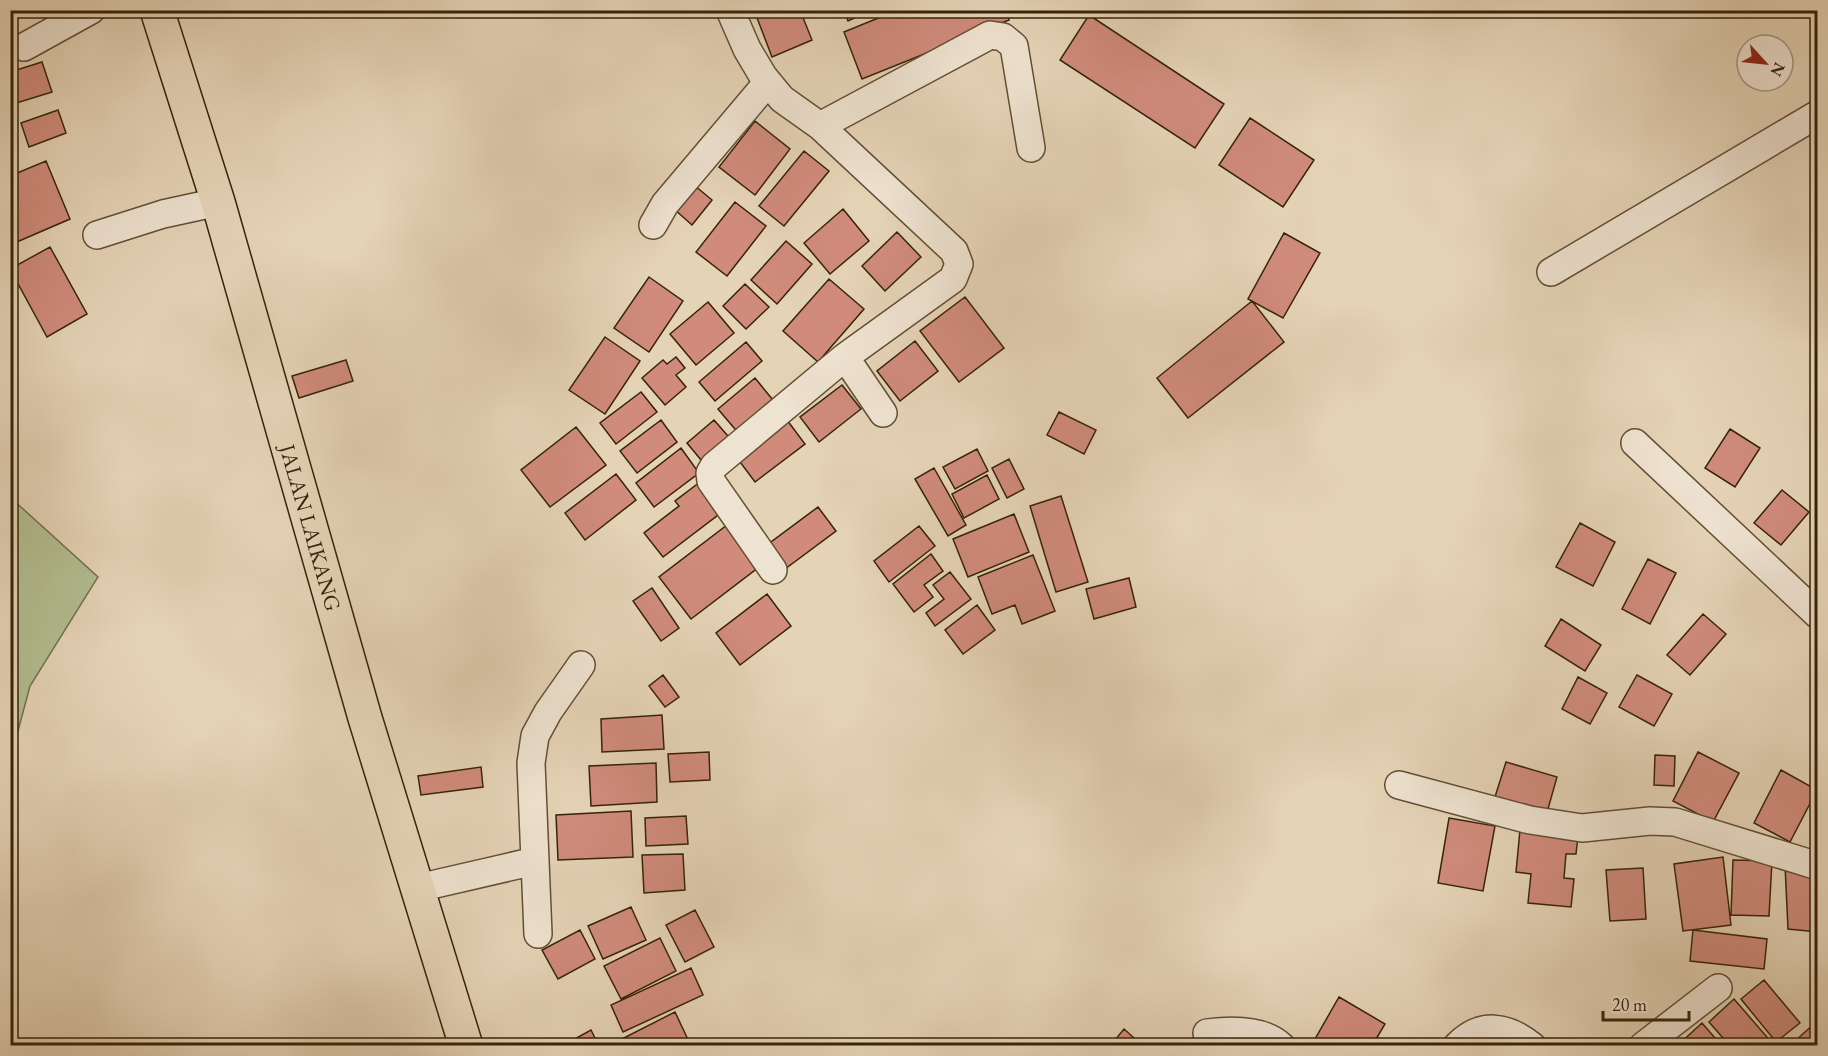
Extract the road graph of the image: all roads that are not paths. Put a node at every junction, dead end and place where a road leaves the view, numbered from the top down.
1 (91, 10) edge
2 (157, 10) edge
3 (730, 10) edge
4 (24, 47) dead end
5 (768, 82) junction
6 (1818, 114) edge
7 (820, 126) junction
8 (1031, 148) dead end
9 (218, 202) junction
10 (653, 225) dead end
11 (97, 235) dead end
12 (1551, 272) dead end
13 (845, 357) junction
14 (883, 413) dead end
15 (1635, 443) dead end
16 (773, 570) dead end
17 (1818, 615) edge
18 (581, 665) dead end
19 (1399, 784) dead end
20 (535, 861) junction
21 (1818, 866) edge
22 (418, 888) junction
23 (538, 934) dead end
24 (1718, 988) dead end
25 (1207, 1033) dead end
26 (466, 1046) edge
27 (1281, 1046) edge
28 (1457, 1046) edge
29 (1532, 1046) edge
30 (1643, 1046) edge

1 - 4 street
2 - 9 main road, JALAN LAIKANG
3 - 5 street
5 - 7 street
5 - 10 street
6 - 12 street
7 - 8 street
7 - 13 street
9 - 11 street
9 - 22 main road, JALAN LAIKANG
13 - 14 street
13 - 16 street
15 - 17 street
18 - 20 street
19 - 21 street
20 - 22 street
20 - 23 street
22 - 26 main road, JALAN LAIKANG
24 - 30 street
25 - 27 street
28 - 29 street

